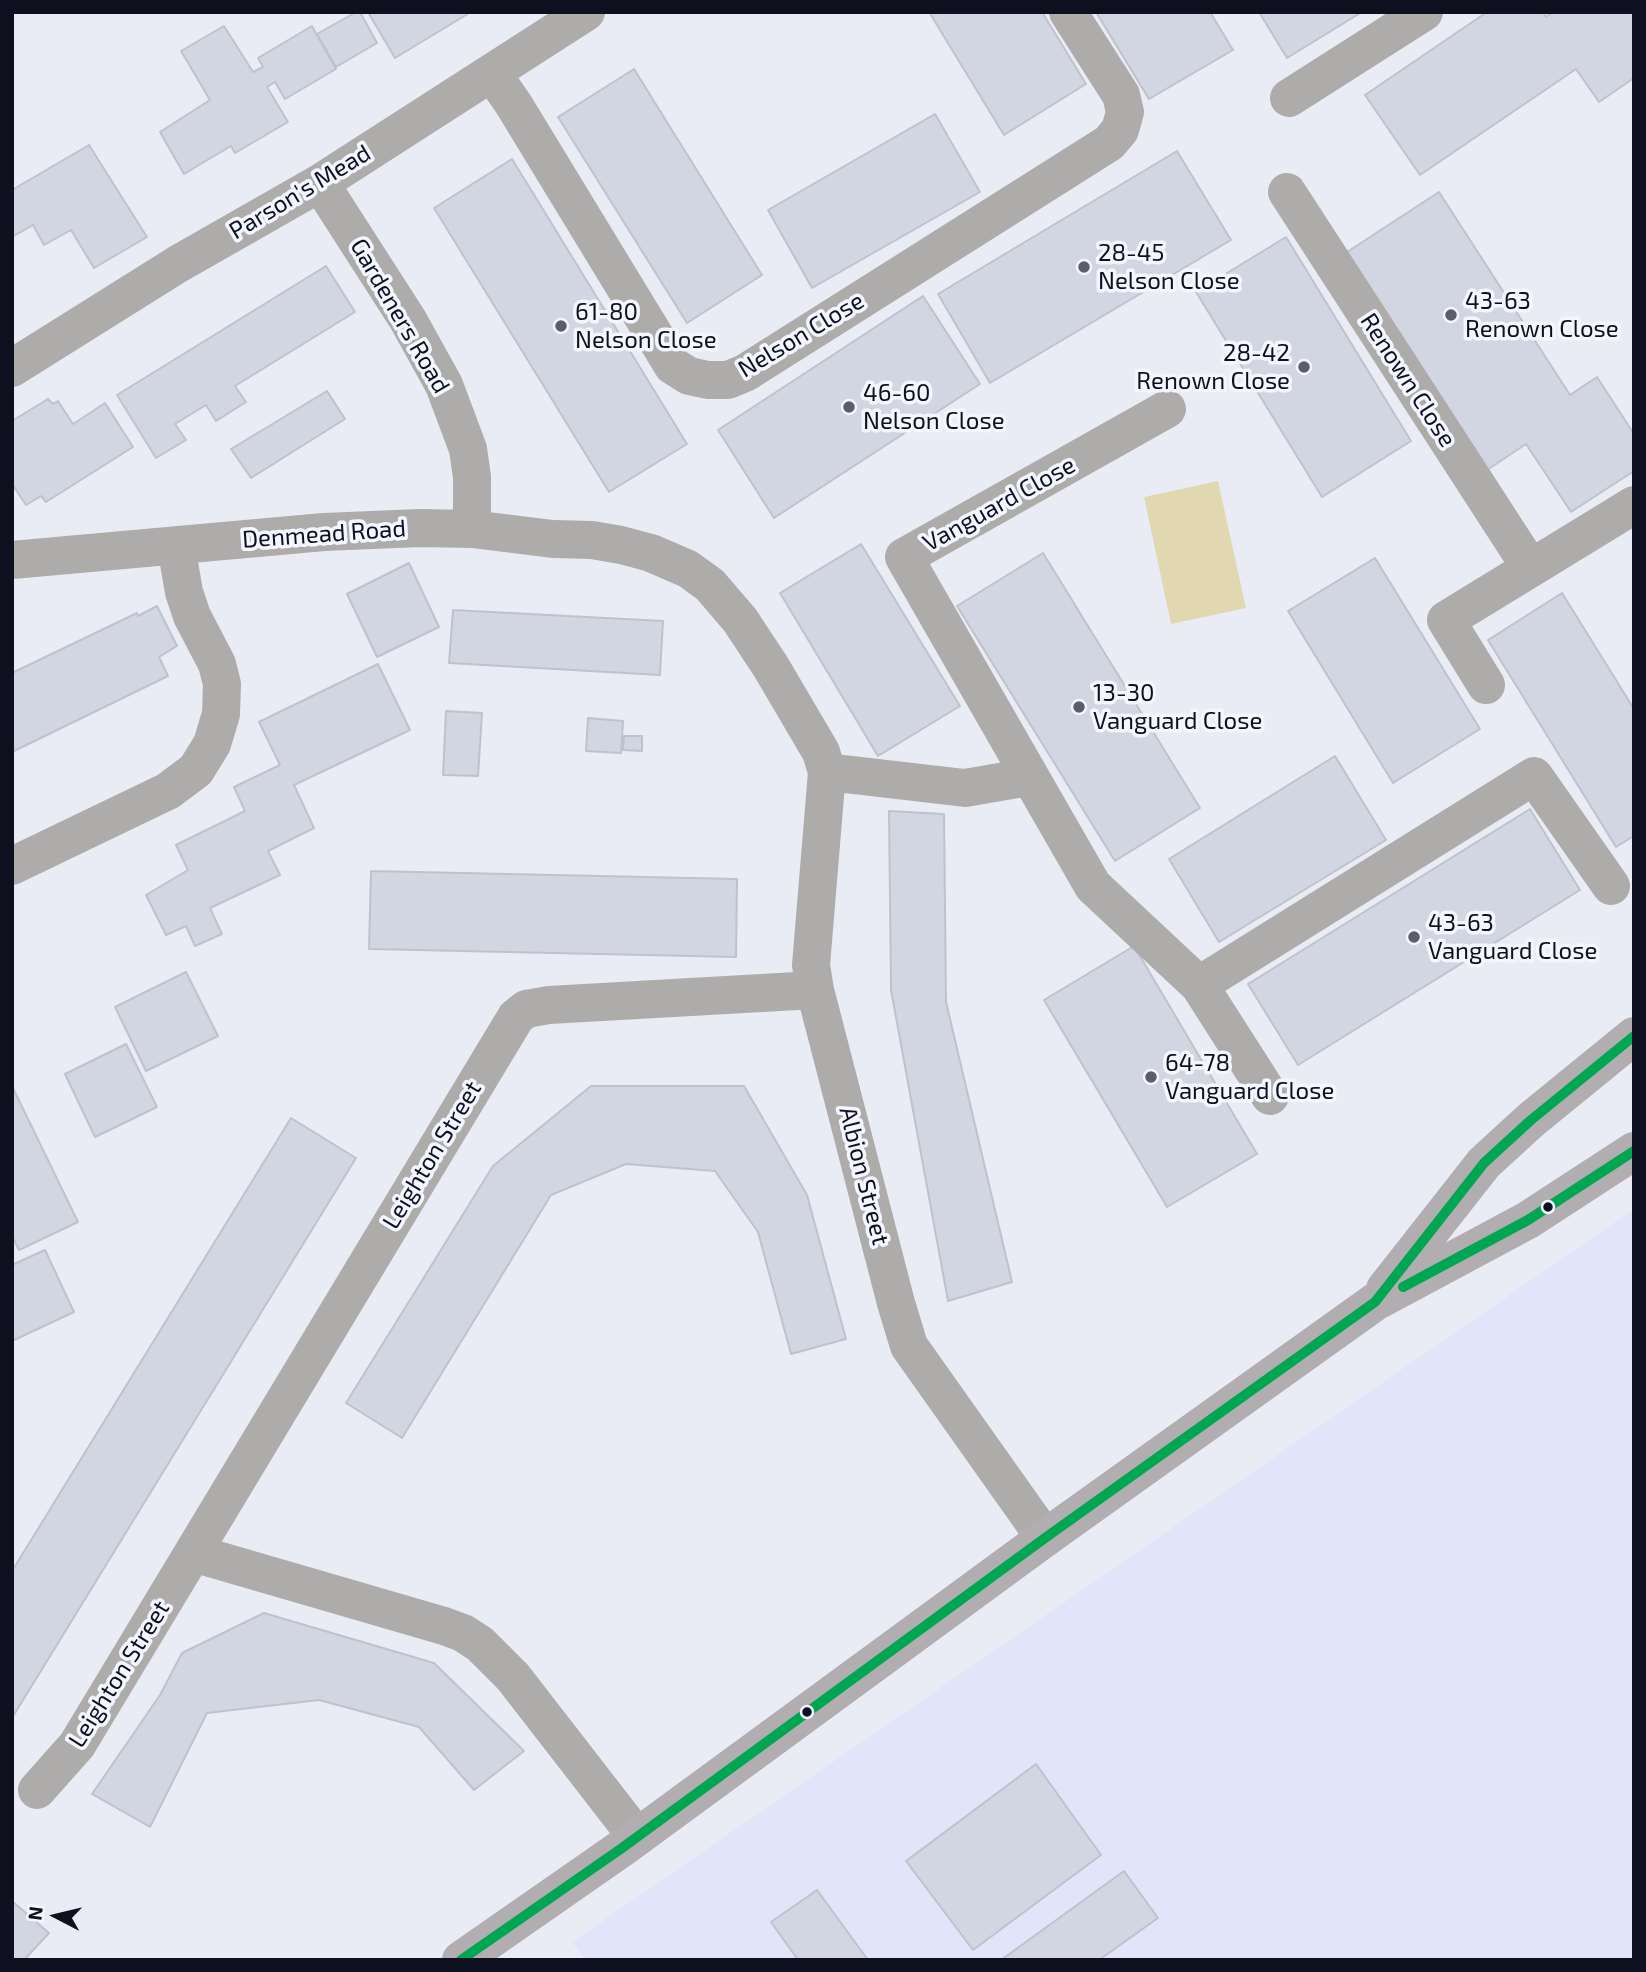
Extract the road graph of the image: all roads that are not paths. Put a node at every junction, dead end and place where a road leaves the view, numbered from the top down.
1 (586, 12) edge
2 (1068, 12) edge
3 (1424, 12) edge
4 (492, 73) junction
5 (1289, 98) dead end
6 (320, 183) junction
7 (1287, 192) dead end
8 (12, 368) edge
9 (1167, 409) dead end
10 (1634, 505) edge
11 (472, 529) junction
12 (177, 545) junction
13 (12, 560) edge
14 (1530, 567) junction
15 (1486, 685) dead end
16 (827, 772) junction
17 (1029, 777) junction
18 (12, 866) edge
19 (1611, 886) dead end
20 (1199, 985) junction
21 (815, 990) junction
22 (1634, 1036) edge
23 (1270, 1097) dead end
24 (1634, 1151) edge
25 (1375, 1302) junction
26 (1045, 1538) junction
27 (193, 1553) junction
28 (37, 1790) dead end
29 (637, 1837) junction
30 (461, 1960) edge

1 - 4 street, Parson's Mead
2 - 4 street, Nelson Close
3 - 5 street
4 - 6 street, Parson's Mead
6 - 8 street, Parson's Mead
6 - 11 street, Gardeners Road
7 - 14 street, Renown Close
9 - 17 street, Vanguard Close
10 - 14 street
11 - 12 street, Denmead Road
11 - 16 street
12 - 13 street, Denmead Road
12 - 18 street
14 - 15 street
16 - 17 street
16 - 21 street, Albion Street
17 - 20 street, Vanguard Close
19 - 20 street
20 - 23 street, Vanguard Close
21 - 26 street, Albion Street
21 - 27 street, Leighton Street
22 - 25 main road
24 - 25 main road
25 - 26 main road
26 - 29 main road
27 - 28 street, Leighton Street
27 - 29 street
29 - 30 main road

